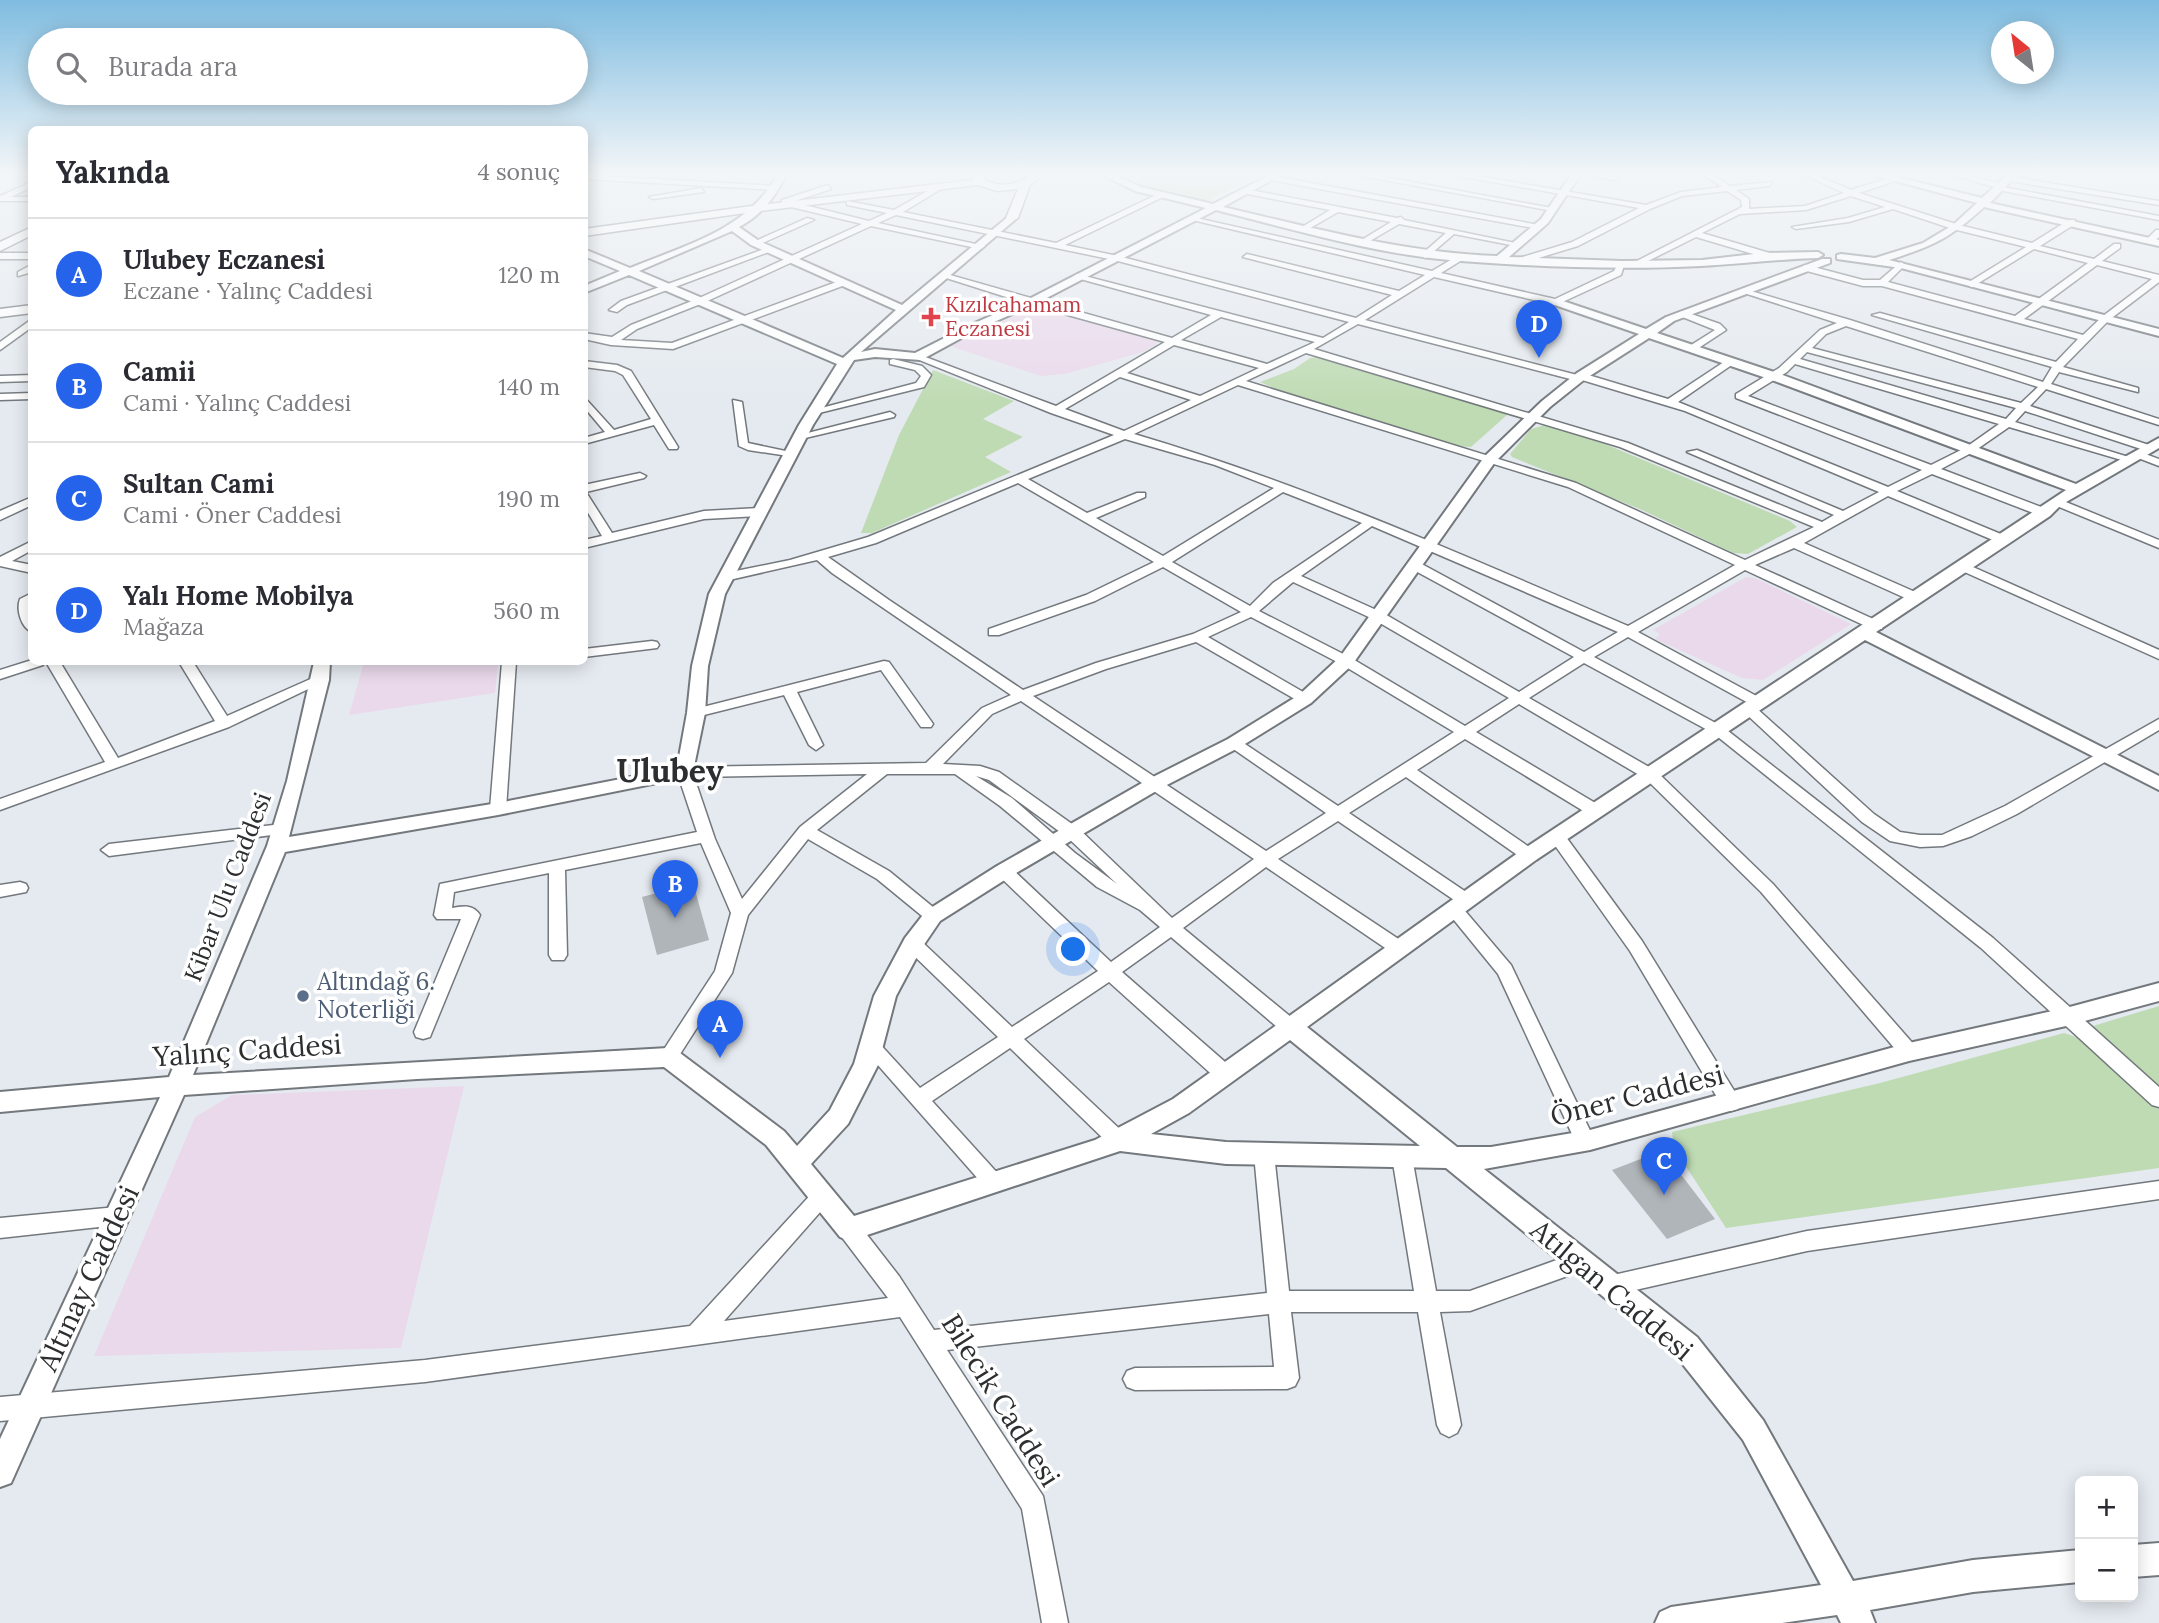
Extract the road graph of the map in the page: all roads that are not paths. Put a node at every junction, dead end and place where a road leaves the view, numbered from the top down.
1 (676, 251) edge
2 (769, 251) edge
3 (773, 251) edge
4 (809, 251) edge
5 (975, 251) edge
6 (1084, 251) edge
7 (1129, 251) edge
8 (1332, 251) edge
9 (1404, 251) edge
10 (1431, 251) edge
11 (1509, 251) edge
12 (1553, 251) edge
13 (1662, 251) edge
14 (1752, 251) edge
15 (1908, 251) edge
16 (2030, 251) edge
17 (2052, 251) edge
18 (2110, 251) edge
19 (588, 254) edge
20 (1426, 255) junction
21 (28, 256) edge
22 (1770, 256) junction
23 (0, 257) edge
24 (1247, 257) dead end
25 (1115, 258) junction
26 (1459, 258) junction
27 (1829, 258) junction
28 (790, 259) junction
29 (1500, 259) junction
30 (1522, 260) junction
31 (1878, 260) junction
32 (2095, 261) junction
33 (1622, 264) junction
34 (1635, 264) junction
35 (1901, 265) junction
36 (1806, 268) junction
37 (28, 270) edge
38 (631, 271) junction
39 (21, 274) dead end
40 (1434, 274) junction
41 (946, 275) junction
42 (1077, 277) junction
43 (2159, 278) edge
44 (842, 283) junction
45 (1882, 283) junction
46 (1972, 284) junction
47 (668, 287) junction
48 (588, 288) edge
49 (1747, 290) junction
50 (1399, 295) junction
51 (701, 301) junction
52 (2039, 301) junction
53 (1031, 302) junction
54 (1556, 302) junction
55 (28, 310) edge
56 (614, 310) dead end
57 (904, 310) junction
58 (0, 313) edge
59 (1219, 314) junction
60 (1683, 314) junction
61 (1877, 315) dead end
62 (2106, 318) junction
63 (746, 320) junction
64 (1357, 320) junction
65 (2016, 320) junction
66 (1847, 322) junction
67 (28, 325) edge
68 (2159, 333) edge
69 (1646, 334) junction
70 (0, 335) edge
71 (15, 335) junction
72 (2085, 338) junction
73 (1175, 341) junction
74 (1324, 341) junction
75 (0, 347) edge
76 (1691, 349) junction
77 (1806, 349) junction
78 (1306, 350) junction
79 (598, 352) edge
80 (917, 357) junction
81 (847, 360) junction
82 (1794, 360) junction
83 (893, 362) dead end
84 (1730, 362) junction
85 (2057, 367) junction
86 (1269, 368) junction
87 (1121, 374) junction
88 (1773, 376) junction
89 (1580, 377) junction
90 (0, 379) edge
91 (28, 381) edge
92 (1238, 382) junction
93 (2046, 384) junction
94 (28, 385) edge
95 (2134, 390) dead end
96 (28, 396) edge
97 (0, 397) edge
98 (15, 397) junction
99 (1200, 400) junction
100 (737, 402) dead end
101 (1670, 403) junction
102 (588, 405) edge
103 (2023, 407) junction
104 (815, 411) junction
105 (1055, 411) junction
106 (890, 415) dead end
107 (1535, 417) junction
108 (657, 421) junction
109 (2009, 422) junction
110 (2159, 422) edge
111 (611, 433) junction
112 (1124, 435) junction
113 (801, 436) junction
114 (588, 440) edge
115 (673, 447) dead end
116 (1969, 450) junction
117 (1693, 452) dead end
118 (2146, 453) edge
119 (791, 455) junction
120 (1490, 459) junction
121 (1932, 471) junction
122 (640, 476) dead end
123 (1017, 478) junction
124 (1283, 487) junction
125 (588, 488) edge
126 (2079, 490) junction
127 (1889, 493) junction
128 (1140, 495) dead end
129 (28, 502) edge
130 (588, 502) edge
131 (2050, 507) junction
132 (759, 512) junction
133 (1843, 515) junction
134 (0, 516) edge
135 (1089, 517) junction
136 (1372, 521) junction
137 (1824, 527) junction
138 (609, 538) junction
139 (2004, 540) junction
140 (588, 543) edge
141 (1794, 543) junction
142 (1428, 544) junction
143 (2159, 544) edge
144 (28, 547) edge
145 (820, 555) junction
146 (1163, 561) junction
147 (0, 562) edge
148 (1414, 565) junction
149 (1745, 565) junction
150 (1964, 567) junction
151 (28, 568) edge
152 (725, 577) junction
153 (1293, 577) junction
154 (1917, 598) junction
155 (28, 600) edge
156 (1251, 612) junction
157 (1378, 616) junction
158 (28, 618) edge
159 (1871, 629) junction
160 (1628, 631) junction
161 (994, 632) dead end
162 (1198, 637) junction
163 (652, 645) dead end
164 (588, 653) edge
165 (2159, 655) edge
166 (1584, 657) junction
167 (1346, 661) junction
168 (29, 665) edge
169 (55, 665) edge
170 (189, 665) edge
171 (514, 665) edge
172 (321, 671) edge
173 (0, 675) edge
174 (789, 690) junction
175 (1022, 695) junction
176 (1517, 698) junction
177 (1305, 699) junction
178 (1753, 706) junction
179 (696, 713) junction
180 (224, 724) junction
181 (926, 724) dead end
182 (2159, 724) edge
183 (1718, 730) junction
184 (1463, 733) junction
185 (1234, 743) junction
186 (816, 745) dead end
187 (2105, 756) junction
188 (114, 764) junction
189 (930, 768) junction
190 (957, 768) junction
191 (882, 770) junction
192 (1407, 770) junction
193 (685, 772) junction
194 (1651, 775) junction
195 (1156, 783) junction
196 (2159, 784) edge
197 (0, 805) edge
198 (498, 809) junction
199 (1596, 811) junction
200 (1338, 815) junction
201 (806, 831) junction
202 (1073, 833) junction
203 (706, 836) junction
204 (1557, 837) junction
205 (280, 838) junction
206 (1053, 844) junction
207 (109, 850) dead end
208 (1529, 855) junction
209 (1267, 858) junction
210 (557, 866) junction
211 (1004, 871) junction
212 (20, 888) dead end
213 (0, 891) edge
214 (1460, 905) junction
215 (1147, 907) junction
216 (740, 913) junction
217 (933, 916) junction
218 (1170, 926) junction
219 (913, 944) junction
220 (1400, 948) junction
221 (558, 955) dead end
222 (1110, 972) junction
223 (2159, 992) edge
224 (2066, 1017) junction
225 (1290, 1027) junction
226 (423, 1032) dead end
227 (1012, 1039) junction
228 (871, 1047) junction
229 (1909, 1052) junction
230 (668, 1057) junction
231 (1225, 1074) junction
232 (177, 1085) junction
233 (2159, 1099) edge
234 (918, 1100) junction
235 (0, 1102) edge
236 (1731, 1103) junction
237 (1118, 1140) junction
238 (1585, 1141) junction
239 (1264, 1154) junction
240 (1402, 1157) junction
241 (1450, 1158) junction
242 (796, 1164) junction
243 (994, 1183) junction
244 (2159, 1190) edge
245 (822, 1196) junction
246 (117, 1216) junction
247 (0, 1228) edge
248 (849, 1229) junction
249 (1579, 1262) junction
250 (1609, 1286) junction
251 (1279, 1302) junction
252 (1428, 1303) junction
253 (906, 1306) junction
254 (696, 1336) junction
255 (929, 1341) junction
256 (1135, 1379) dead end
257 (28, 1406) junction
258 (0, 1409) edge
259 (1449, 1425) dead end
260 (0, 1472) edge
261 (2159, 1559) edge
262 (2138, 1561) edge
263 (2075, 1566) edge
264 (1852, 1611) edge
265 (1055, 1623) edge
266 (1671, 1623) edge

1 - 38 street
2 - 47 street
3 - 28 street
4 - 28 street
5 - 41 street
6 - 25 street
7 - 25 street
8 - 40 street
9 - 20 street
10 - 20 street
11 - 29 street
12 - 30 street
13 - 34 street
14 - 22 street
15 - 31 street
16 - 46 street
17 - 32 street
18 - 32 street
19 - 38 street
20 - 26 street
21 - 23 street
22 - 27 street
22 - 34 street
24 - 50 street
25 - 42 street
25 - 64 street
26 - 29 street
26 - 40 street
27 - 31 street
27 - 36 street
28 - 44 street
28 - 51 street
29 - 30 street
30 - 33 street
31 - 35 street
32 - 43 street
32 - 52 street
33 - 34 street
33 - 54 street
35 - 45 street
35 - 46 street
36 - 45 street
36 - 49 street
37 - 39 street
38 - 47 street
38 - 48 street
40 - 50 street
40 - 54 street
41 - 53 street
41 - 57 street
42 - 53 street
42 - 59 street
43 - 62 street
44 - 57 street
44 - 63 street
45 - 65 street
46 - 52 street
47 - 51 street
47 - 56 street
49 - 60 street
49 - 66 street
50 - 64 street
51 - 63 street
51 - 79 street
52 - 62 street
52 - 65 street
53 - 73 street
53 - 80 street
54 - 69 street
55 - 58 main road
57 - 81 street
59 - 73 street
59 - 74 street
60 - 69 street
60 - 76 street
61 - 85 street
62 - 68 street
62 - 72 street
63 - 79 street
63 - 81 street
64 - 74 street
64 - 89 street
65 - 72 street
66 - 77 street
66 - 93 street
67 - 71 street
69 - 76 street
69 - 89 street
70 - 71 street
71 - 75 street
72 - 85 street
73 - 86 street
73 - 87 street
74 - 78 street
76 - 84 street
77 - 82 street
77 - 103 street
78 - 86 street
78 - 107 street
79 - 108 street
80 - 81 street
80 - 105 street
81 - 104 street
82 - 88 street
82 - 109 street
83 - 104 street
84 - 88 street
84 - 101 street
85 - 93 street
85 - 95 street
86 - 92 street
87 - 99 street
87 - 105 street
88 - 116 street
88 - 121 street
89 - 101 street
89 - 107 street
90 - 91 street
92 - 99 street
92 - 120 street
93 - 103 street
93 - 110 street
94 - 98 street
96 - 98 street
97 - 98 street
99 - 112 street
100 - 119 street
101 - 127 street
102 - 111 street
103 - 109 street
103 - 118 street
104 - 113 street
105 - 112 street
106 - 113 street
107 - 120 street
107 - 137 street
108 - 111 street
108 - 115 street
109 - 116 street
109 - 118 street
111 - 114 street
112 - 123 street
112 - 124 street
113 - 119 street
116 - 121 street
116 - 126 street
117 - 133 street
118 - 126 street
119 - 132 street
120 - 142 street
120 - 149 street
121 - 127 street
121 - 131 street
122 - 125 street
123 - 135 street
123 - 145 street
124 - 136 street
124 - 146 street
126 - 131 street
127 - 133 street
127 - 139 street
128 - 135 street
129 - 134 street
130 - 138 street
131 - 139 street
131 - 143 street
132 - 138 street
132 - 152 street
133 - 137 street
135 - 146 street
136 - 142 street
136 - 153 street
137 - 141 street
138 - 140 street
139 - 150 street
141 - 149 street
141 - 154 street
142 - 148 street
142 - 160 street
144 - 147 street
145 - 152 street
145 - 175 street
146 - 156 street
146 - 161 street
147 - 151 street
148 - 157 street
148 - 166 street
149 - 159 street
149 - 160 street
150 - 154 street
150 - 165 street
152 - 179 street
153 - 156 street
153 - 157 street
154 - 159 street
155 - 158 street
156 - 162 street
156 - 167 street
157 - 167 street
157 - 176 street
159 - 178 street
159 - 187 street
160 - 166 street
160 - 178 street
162 - 175 street
162 - 177 street
163 - 164 street
166 - 176 street
166 - 183 street
167 - 177 street
167 - 184 street
168 - 173 street
169 - 188 street
170 - 180 street
171 - 198 street
172 - 180 street
172 - 205 street, Kibar Ulu Caddesi
174 - 179 street
174 - 181 street
174 - 186 street
175 - 189 street
175 - 195 street
176 - 184 street
176 - 194 street
177 - 185 street
178 - 183 street
178 - 187 street
179 - 193 street
180 - 188 street
182 - 187 street
183 - 194 street
183 - 224 street
184 - 192 street
184 - 199 street
185 - 195 street
185 - 200 street
187 - 196 street
188 - 197 street
189 - 190 street
189 - 191 street
190 - 202 street
190 - 206 street
191 - 193 street
191 - 201 street
192 - 200 street
192 - 208 street
193 - 198 street
193 - 203 street
194 - 199 street
194 - 229 street
195 - 202 street
195 - 209 street
198 - 205 street
199 - 204 street
200 - 209 street
200 - 214 street
201 - 216 street
201 - 217 street
202 - 206 street
202 - 215 street
203 - 210 street
203 - 216 street
204 - 208 street
204 - 236 street
205 - 207 street
205 - 232 street, Kibar Ulu Caddesi
206 - 211 street
206 - 215 street
208 - 214 street
209 - 218 street
209 - 220 street
210 - 221 street
210 - 226 street
211 - 217 street
211 - 222 street
212 - 213 street
214 - 220 street
214 - 238 street
215 - 218 street
216 - 230 street
217 - 219 street
218 - 222 street
218 - 225 street
219 - 227 street
219 - 228 street
220 - 225 street
222 - 227 street
222 - 231 street
223 - 224 street, Öner Caddesi
224 - 229 street, Öner Caddesi
224 - 233 street
225 - 231 street
225 - 241 street, Atılgan Caddesi
227 - 234 street
227 - 237 street
228 - 234 street
228 - 242 street
229 - 236 street, Öner Caddesi
230 - 232 street, Yalınç Caddesi
230 - 242 street
231 - 237 street
232 - 235 street, Yalınç Caddesi
232 - 246 street, Altınay Caddesi
234 - 243 street
236 - 238 street, Öner Caddesi
237 - 239 street, Öner Caddesi
237 - 243 street
238 - 241 street, Öner Caddesi
239 - 240 street, Öner Caddesi
239 - 251 street
240 - 241 street, Öner Caddesi
240 - 252 street
241 - 249 street, Atılgan Caddesi
242 - 245 street
243 - 248 street
244 - 250 street
245 - 248 street
245 - 254 street
246 - 247 street
246 - 257 street, Altınay Caddesi
248 - 253 street, Bilecik Caddesi
249 - 250 street, Atılgan Caddesi
249 - 252 street
250 - 264 street, Atılgan Caddesi
251 - 252 street
251 - 255 street
251 - 256 street
252 - 259 street
253 - 254 street
253 - 255 street, Bilecik Caddesi
254 - 257 street
255 - 265 street, Bilecik Caddesi
257 - 258 street
257 - 260 street, Altınay Caddesi
261 - 262 street
263 - 264 street
264 - 266 street

